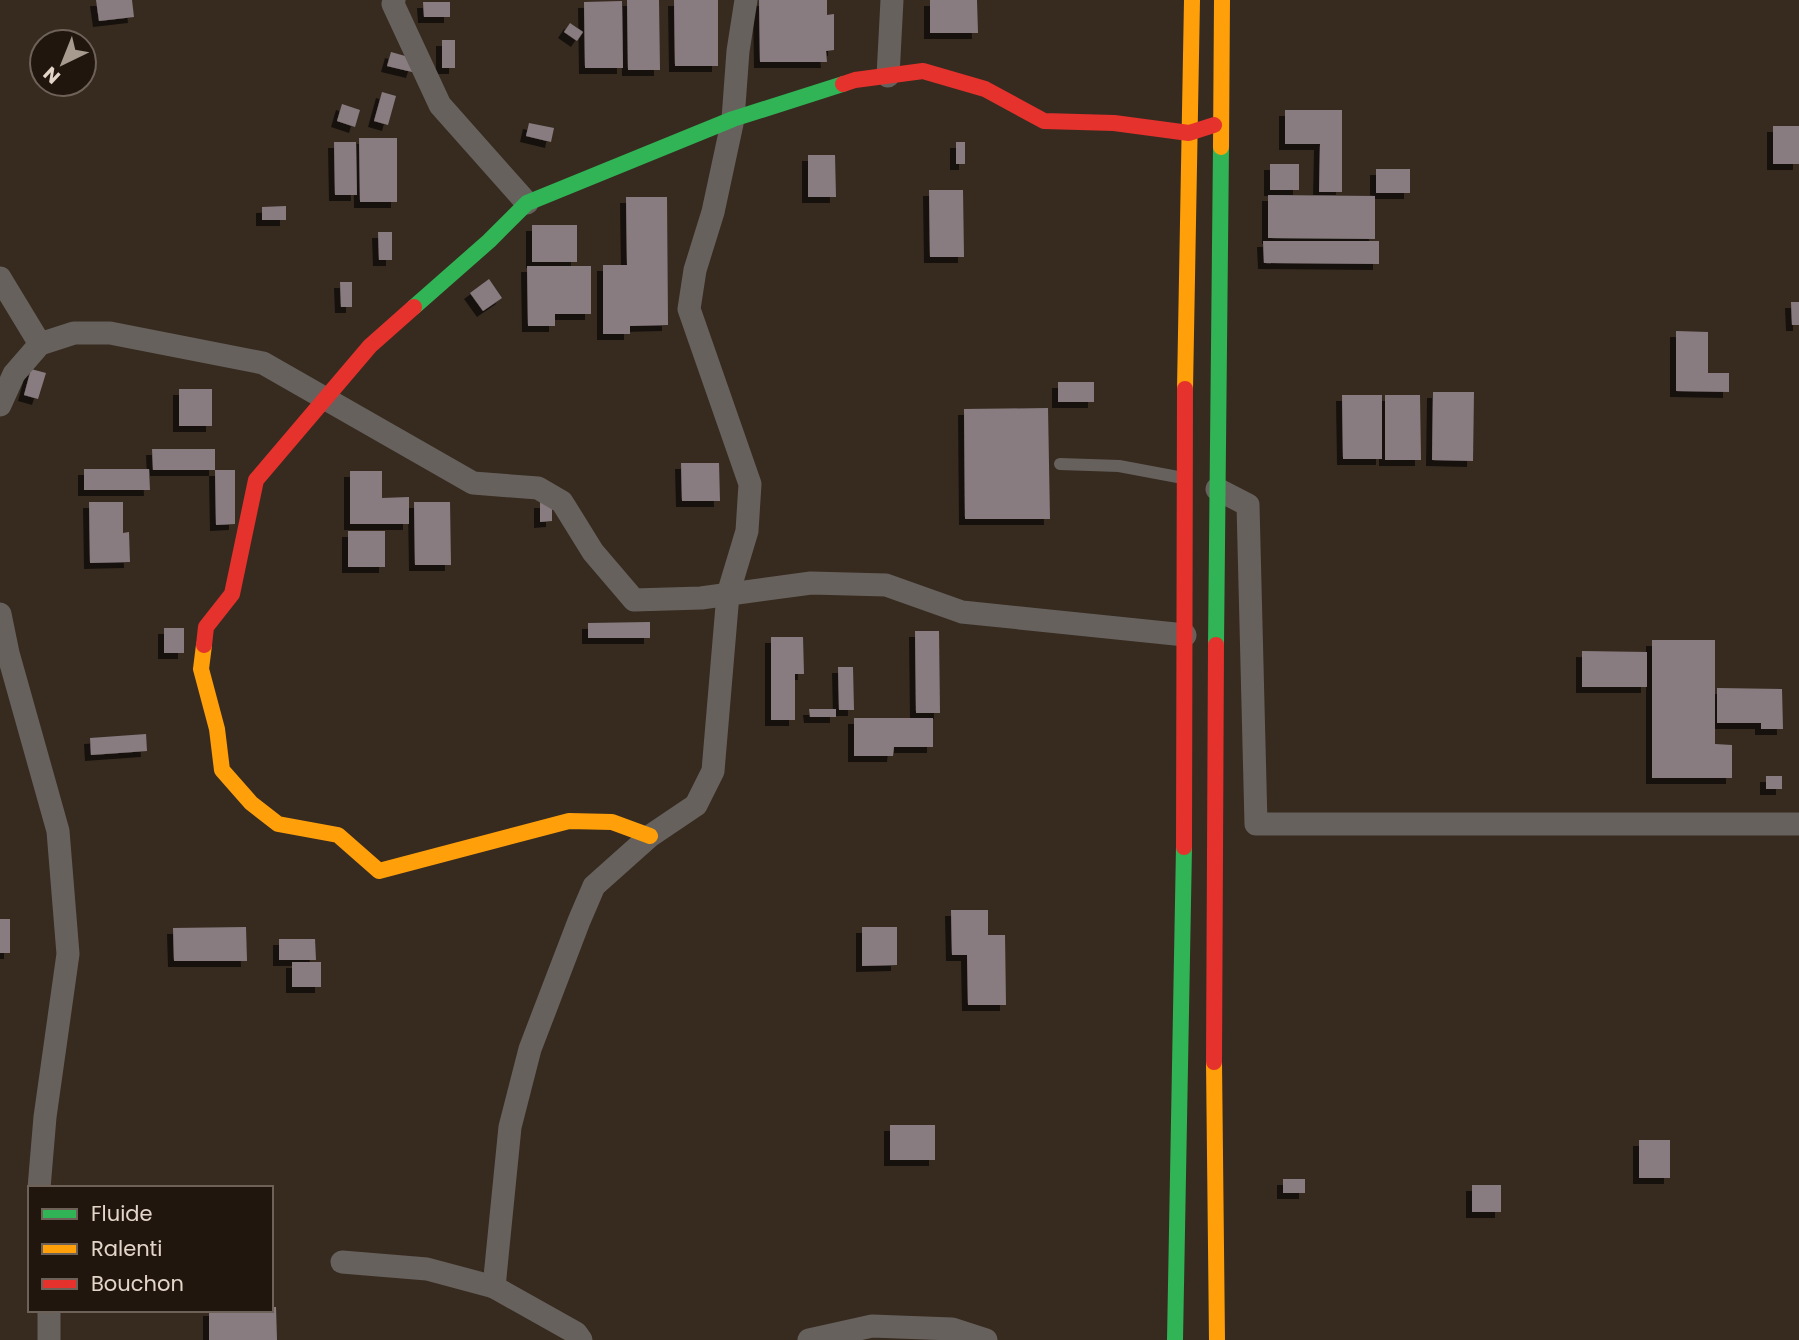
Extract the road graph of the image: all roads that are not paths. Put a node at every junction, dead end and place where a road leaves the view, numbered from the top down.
1 (394, 0) edge
2 (746, 0) edge
3 (892, 0) edge
4 (1192, 0) edge
5 (1222, 0) edge
6 (888, 76) junction
7 (733, 119) junction
8 (1220, 124) junction
9 (1189, 133) junction
10 (527, 203) junction
11 (0, 278) edge
12 (40, 344) junction
13 (323, 399) junction
14 (0, 405) edge
15 (1060, 464) dead end
16 (1204, 477) junction
17 (728, 594) junction
18 (0, 614) edge
19 (1185, 635) junction
20 (1799, 824) edge
21 (650, 836) junction
22 (39, 1186) edge
23 (342, 1262) dead end
24 (494, 1287) junction
25 (48, 1312) edge
26 (49, 1340) edge
27 (581, 1340) edge
28 (810, 1340) edge
29 (986, 1340) edge
30 (1175, 1340) edge
31 (1217, 1340) edge

1 - 10 street
2 - 7 street
3 - 6 street
4 - 9 main road
5 - 8 main road
6 - 7 main road
6 - 9 main road
7 - 10 main road
7 - 17 street
8 - 9 main road
8 - 16 main road
9 - 16 main road
10 - 13 main road
11 - 12 street
12 - 13 street
12 - 14 street
13 - 17 street
13 - 21 main road
15 - 16 lane
16 - 19 main road
16 - 20 street
16 - 31 main road
17 - 19 street
17 - 21 street
18 - 22 street
19 - 30 main road
21 - 24 street
23 - 24 street
24 - 27 street
25 - 26 street
28 - 29 street

